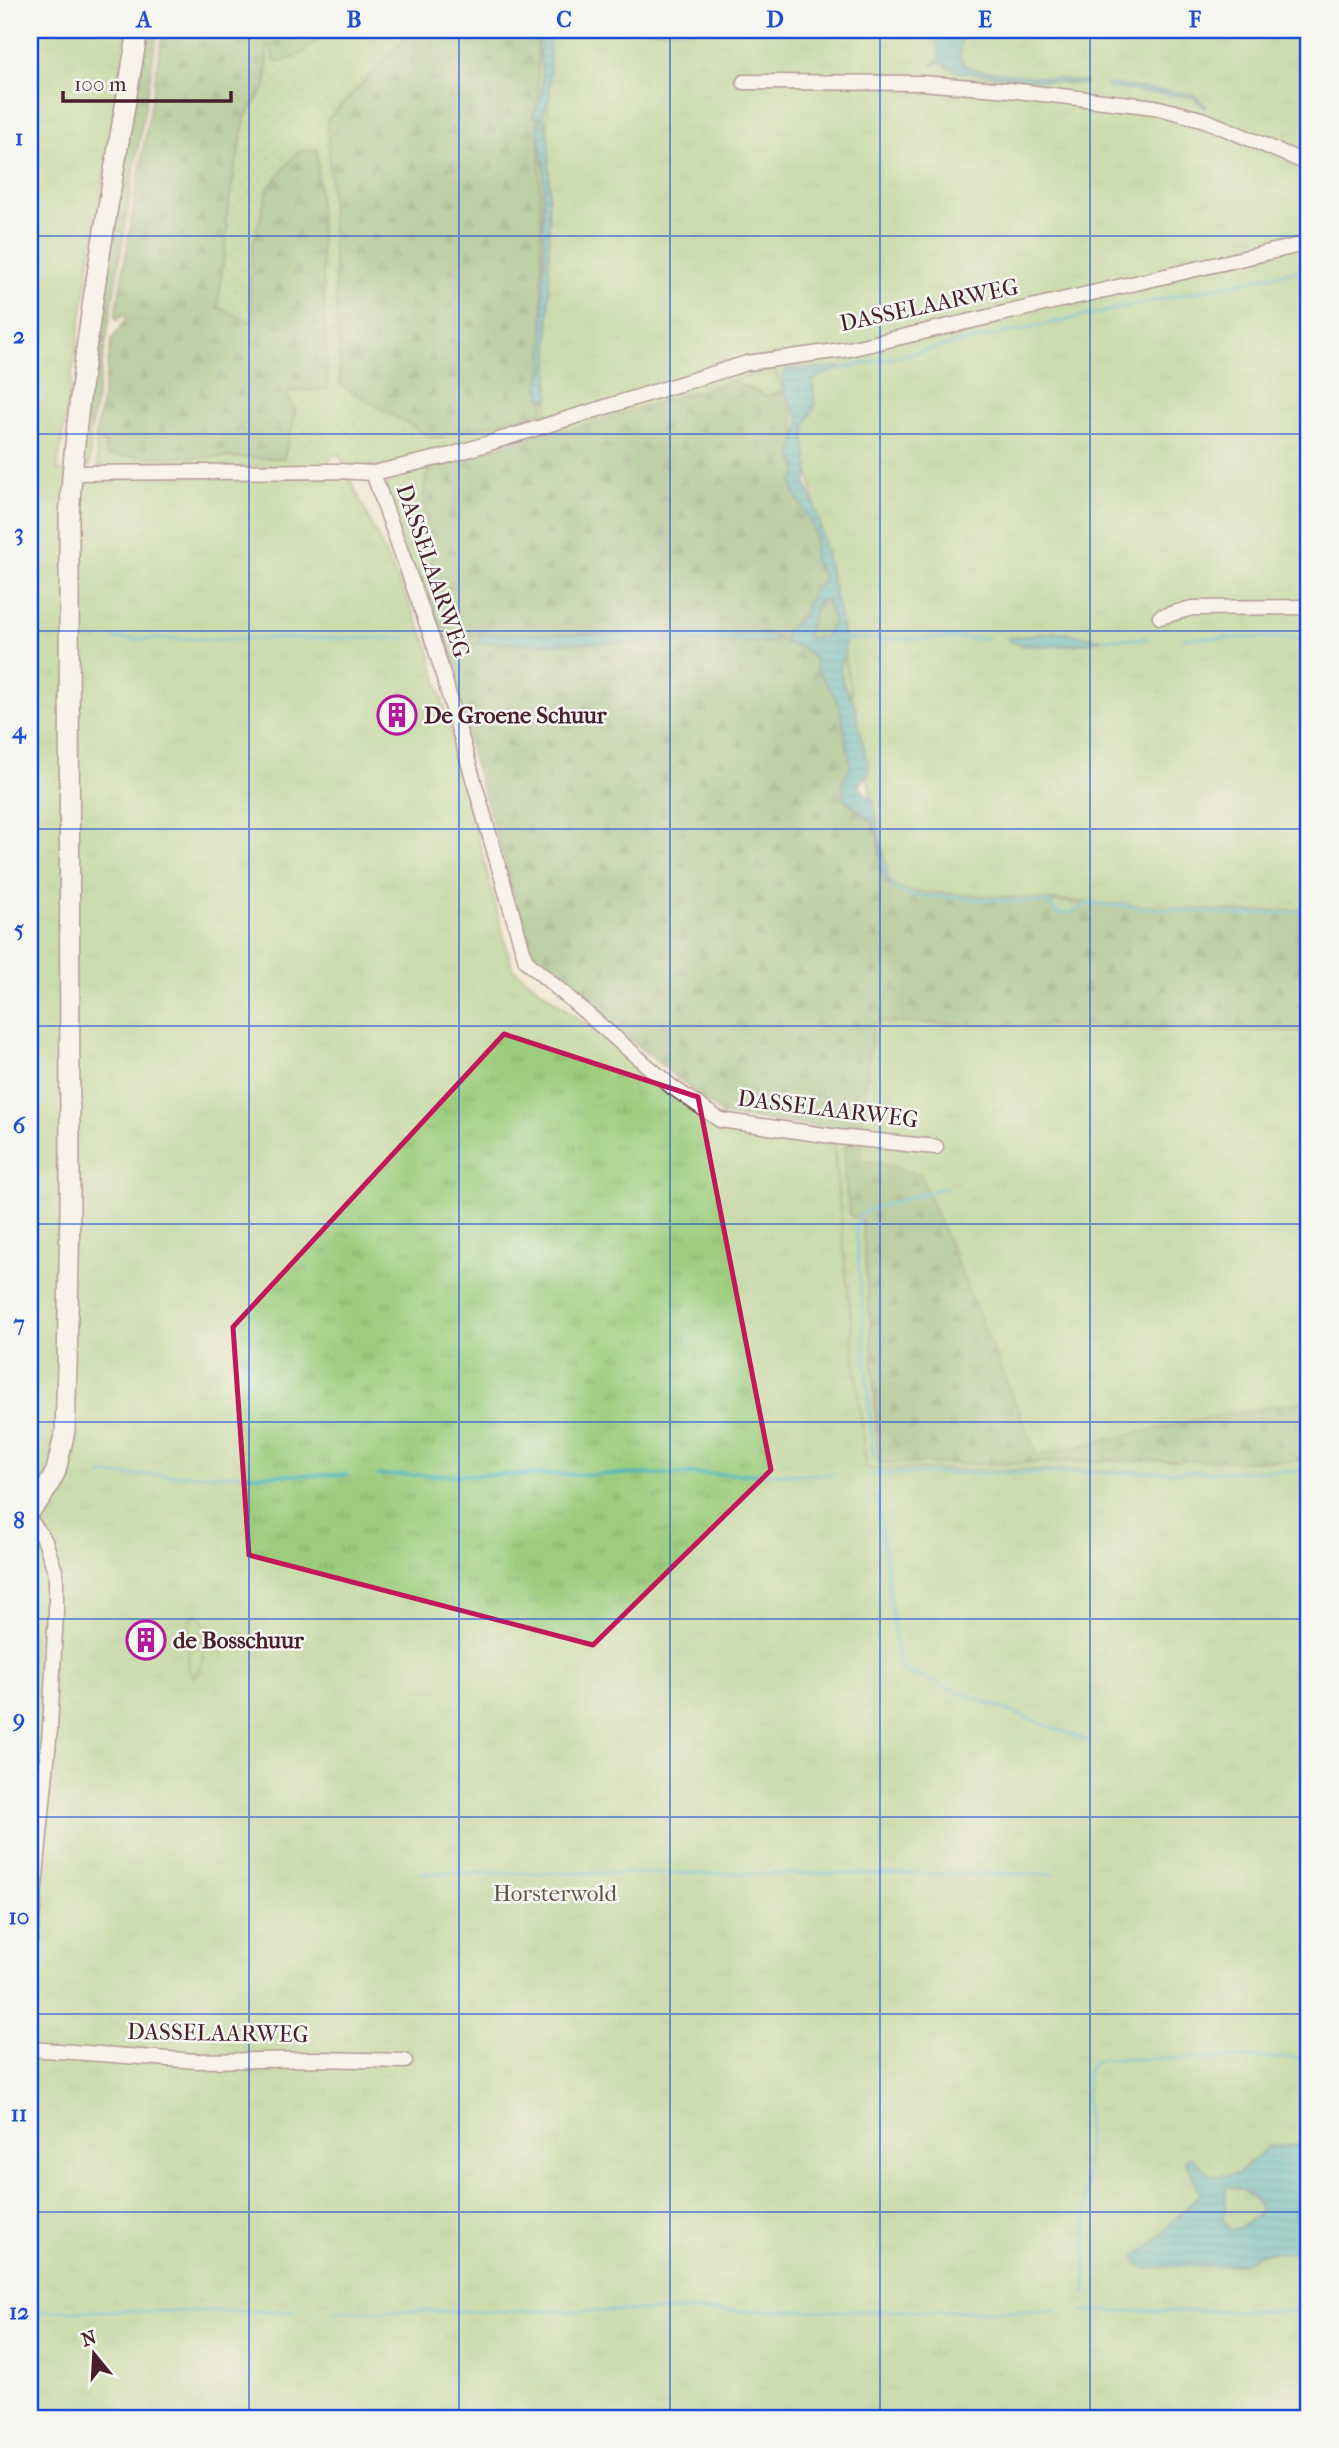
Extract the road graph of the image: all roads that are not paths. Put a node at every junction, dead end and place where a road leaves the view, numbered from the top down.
1 (138, 30) edge
2 (744, 82) dead end
3 (1309, 164) edge
4 (1309, 243) edge
5 (72, 473) junction
6 (373, 473) junction
7 (1309, 607) edge
8 (1160, 617) dead end
9 (936, 1147) dead end
10 (30, 1510) edge
11 (30, 1520) edge
12 (30, 1940) edge
13 (30, 2049) edge
14 (405, 2061) dead end

1 - 5 street
2 - 3 street
4 - 6 street, DASSELAARWEG
5 - 6 street
5 - 10 street
6 - 9 street, DASSELAARWEG
7 - 8 street
11 - 12 street
13 - 14 street, DASSELAARWEG

